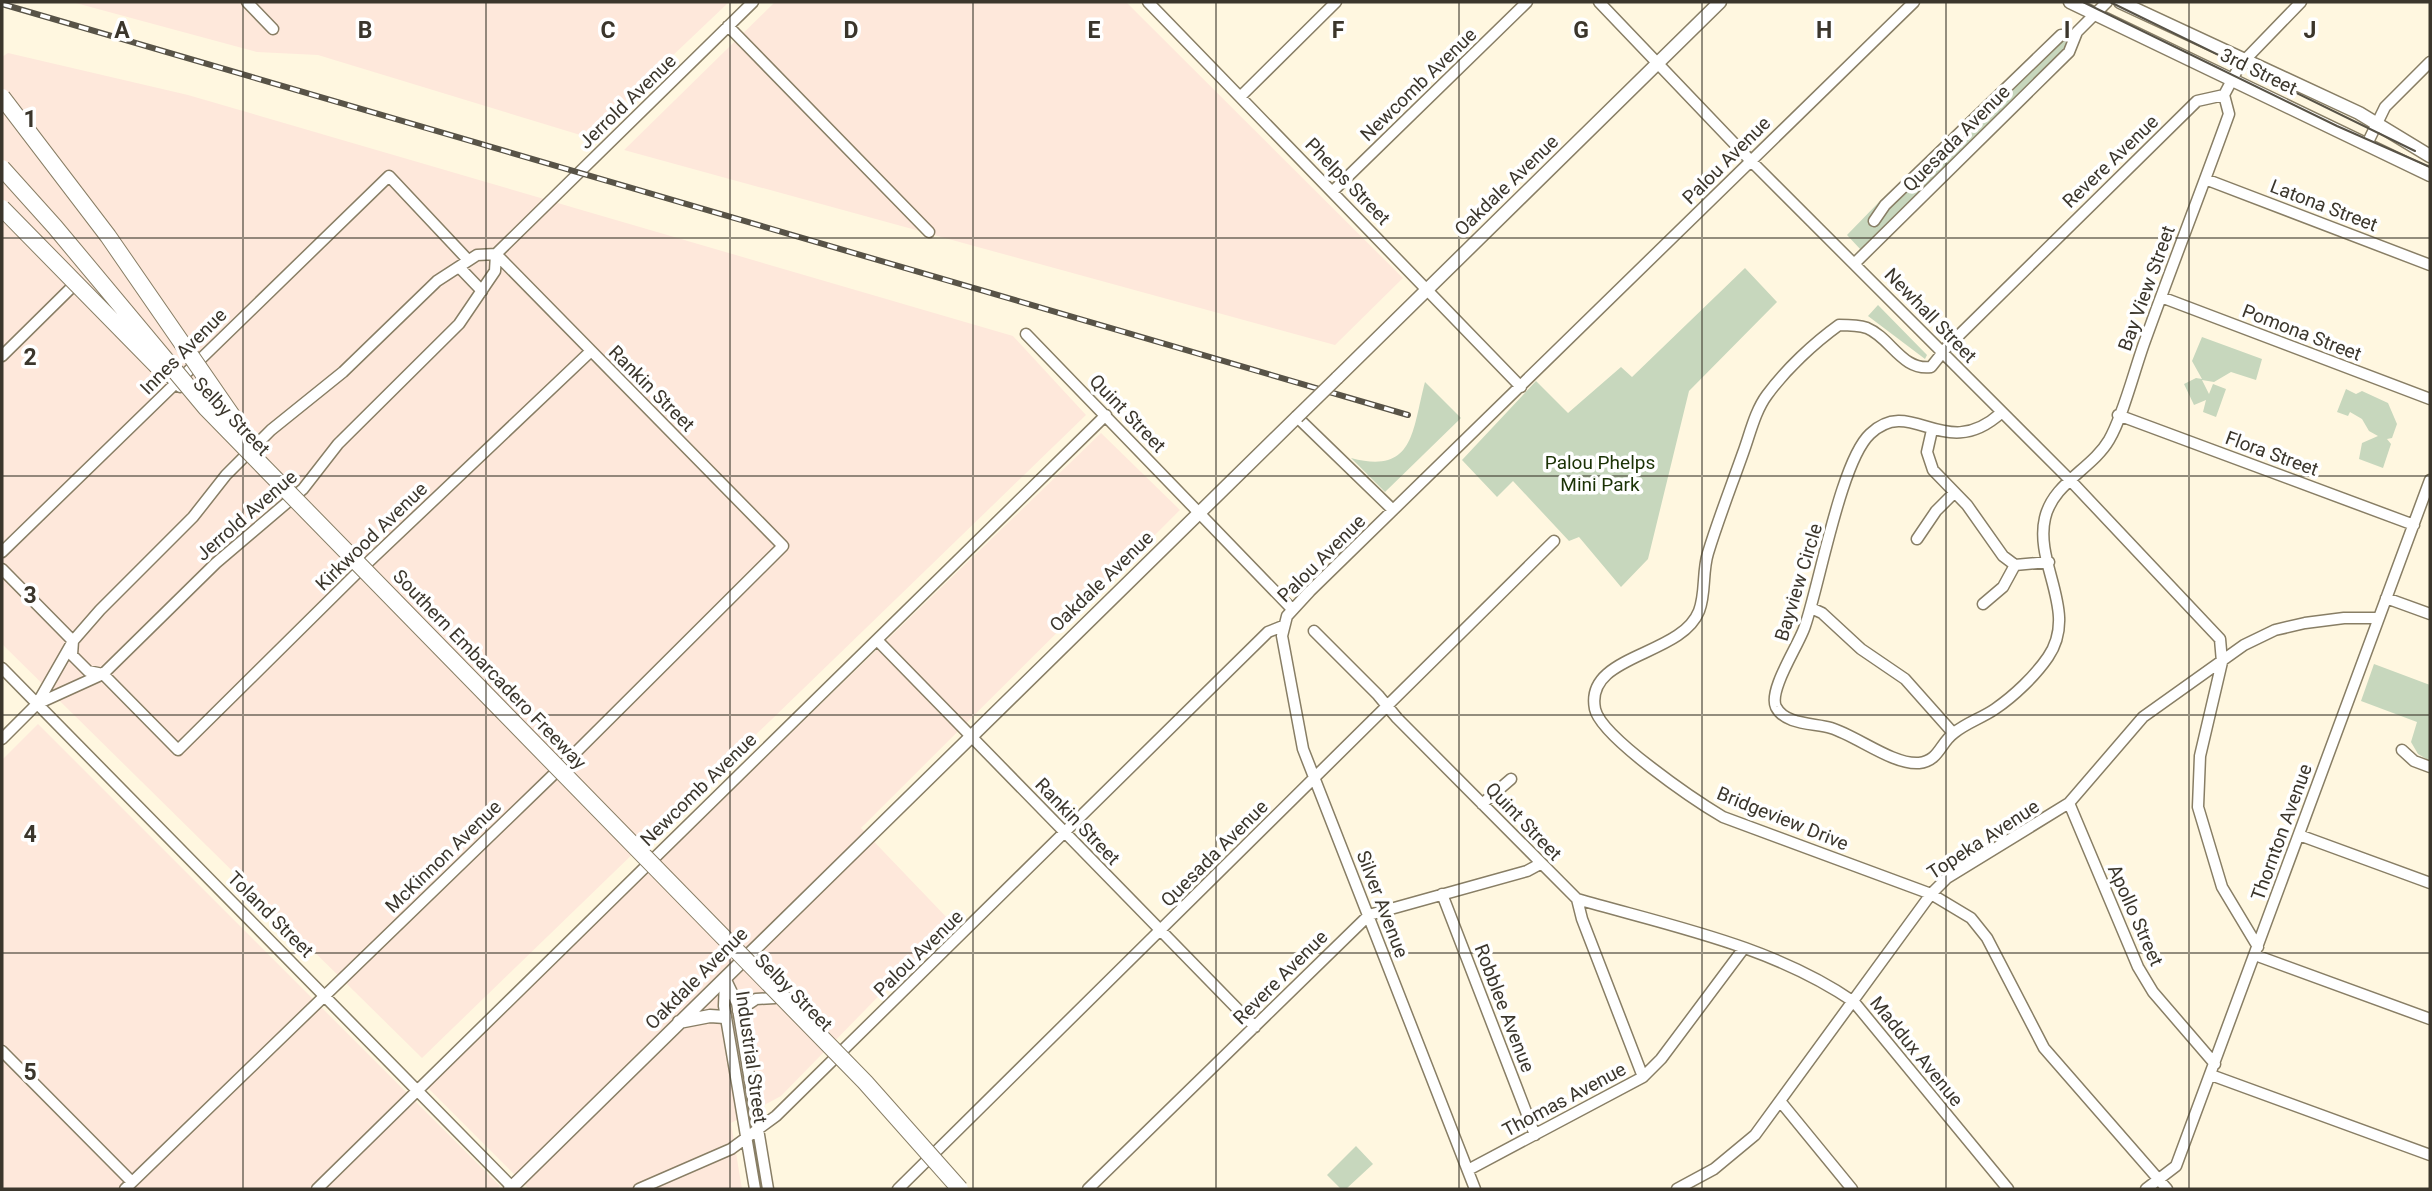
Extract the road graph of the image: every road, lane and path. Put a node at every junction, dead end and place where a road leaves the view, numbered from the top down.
1 (247, 2) edge
2 (753, 2) edge
3 (1148, 2) edge
4 (1336, 2) edge
5 (1527, 2) edge
6 (1599, 2) edge
7 (1720, 2) edge
8 (1914, 2) edge
9 (2070, 2) edge
10 (2107, 2) edge
11 (2120, 2) edge
12 (2301, 2) edge
13 (2096, 13) junction
14 (728, 26) junction
15 (273, 29) dead end
16 (2075, 35) junction
17 (2244, 60) junction
18 (1658, 62) junction
19 (2430, 62) edge
20 (2230, 79) junction
21 (2224, 94) junction
22 (1241, 96) junction
23 (2, 97) edge
24 (2376, 124) junction
25 (2367, 144) junction
26 (2430, 156) edge
27 (1750, 160) junction
28 (2, 168) edge
29 (2430, 175) edge
30 (2205, 179) junction
31 (1334, 191) junction
32 (2, 208) edge
33 (1874, 221) dead end
34 (929, 232) dead end
35 (496, 254) junction
36 (463, 263) junction
37 (1855, 263) junction
38 (2430, 265) edge
39 (76, 283) junction
40 (1427, 289) junction
41 (482, 291) junction
42 (2161, 297) junction
43 (1026, 334) dead end
44 (591, 351) junction
45 (1942, 352) junction
46 (2, 356) edge
47 (176, 384) junction
48 (1521, 387) junction
49 (2430, 399) edge
50 (2001, 413) junction
51 (1106, 415) junction
52 (2118, 415) junction
53 (1297, 416) junction
54 (1932, 430) junction
55 (245, 456) junction
56 (2070, 480) junction
57 (2430, 480) edge
58 (1953, 494) junction
59 (289, 502) junction
60 (1392, 510) junction
61 (1200, 511) junction
62 (2414, 524) junction
63 (323, 528) junction
64 (1917, 539) dead end
65 (1554, 541) dead end
66 (783, 547) joint
67 (2, 552) edge
68 (347, 560) dead end
69 (2049, 562) junction
70 (2015, 565) junction
71 (2, 569) edge
72 (370, 583) dead end
73 (2386, 598) junction
74 (1983, 604) dead end
75 (1811, 608) junction
76 (1292, 609) junction
77 (2430, 614) edge
78 (2378, 618) junction
79 (1283, 626) junction
80 (1314, 631) dead end
81 (877, 640) junction
82 (73, 641) junction
83 (2221, 662) junction
84 (2, 668) edge
85 (103, 674) junction
86 (37, 704) junction
87 (1387, 706) junction
88 (1953, 733) junction
89 (970, 736) junction
90 (2, 739) edge
91 (2402, 750) dead end
92 (2430, 767) edge
93 (554, 774) junction
94 (1314, 776) junction
95 (1511, 779) dead end
96 (2069, 803) junction
97 (1482, 804) junction
98 (1066, 833) junction
99 (2299, 835) junction
100 (1540, 864) junction
101 (645, 866) junction
102 (2430, 883) edge
103 (1442, 894) junction
104 (1931, 894) junction
105 (1577, 899) junction
106 (1369, 915) junction
107 (1161, 930) junction
108 (1744, 948) junction
109 (2257, 951) junction
110 (740, 962) junction
111 (725, 978) junction
112 (326, 994) junction
113 (775, 998) junction
114 (1854, 1002) junction
115 (738, 1011) junction
116 (725, 1017) junction
117 (2430, 1019) edge
118 (679, 1022) junction
119 (1255, 1027) junction
120 (2, 1051) edge
121 (835, 1059) junction
122 (2213, 1069) junction
123 (1643, 1077) junction
124 (417, 1090) junction
125 (1780, 1101) junction
126 (758, 1131) junction
127 (1535, 1135) junction
128 (746, 1139) junction
129 (2430, 1155) edge
130 (928, 1157) junction
131 (1468, 1170) junction
132 (665, 1184) edge
133 (2164, 1184) edge
134 (128, 1186) edge
135 (511, 1188) edge
136 (317, 1189) edge
137 (639, 1189) edge
138 (755, 1189) edge
139 (768, 1189) edge
140 (898, 1189) edge
141 (956, 1189) edge
142 (1088, 1189) edge
143 (1475, 1189) edge
144 (1676, 1189) edge
145 (1852, 1189) edge
146 (2008, 1189) edge
147 (2146, 1189) edge

1 - 15 street
2 - 14 street, Jerrold Avenue
3 - 22 street, Phelps Street
4 - 22 street
5 - 31 street, Newcomb Avenue
6 - 18 street, Newhall Street
7 - 18 main road, Oakdale Avenue
8 - 27 street, Palou Avenue
9 - 13 main road, 3rd Street
10 - 13 street, Quesada Avenue
11 - 17 main road, 3rd Street
12 - 17 street
13 - 16 street, Quesada Avenue
13 - 20 main road, 3rd Street
14 - 34 street
14 - 35 street, Jerrold Avenue
16 - 33 street, Quesada Avenue
16 - 37 street, Quesada Avenue
17 - 20 street
17 - 24 main road, 3rd Street
18 - 27 street, Newhall Street
18 - 40 main road, Oakdale Avenue
19 - 24 street
20 - 21 street
20 - 25 main road, 3rd Street
21 - 30 street, Bay View Street
21 - 45 street, Revere Avenue
22 - 31 street, Phelps Street
23 - 63 highway, bridge
24 - 25 street
24 - 26 main road, 3rd Street
25 - 29 main road, 3rd Street
27 - 37 street, Newhall Street
27 - 48 street, Palou Avenue
28 - 63 highway, Southern Embarcadero Freeway, bridge
30 - 38 street, Latona Street
30 - 42 street, Bay View Street
31 - 40 street, Phelps Street
32 - 39 street, Selby Street
32 - 141 highway, Southern Embarcadero Freeway, bridge
35 - 36 street, Jerrold Avenue
35 - 41 street, Jerrold Avenue
35 - 44 street, Rankin Street
36 - 41 street
36 - 47 street, Innes Avenue
36 - 55 street, Jerrold Avenue
37 - 45 street, Newhall Street
39 - 46 street
39 - 47 street, Selby Street
40 - 48 street, Phelps Street
40 - 53 main road, Oakdale Avenue, bridge
41 - 59 street, Jerrold Avenue
42 - 49 street, Pomona Street
42 - 52 street, Bay View Street
43 - 51 street, Quint Street
44 - 66 street, Rankin Street
44 - 85 street, Kirkwood Avenue
45 - 50 street, Newhall Street
45 - 104 street, Bridgeview Drive
47 - 55 street, Selby Street
47 - 67 street, Innes Avenue
48 - 60 street, Palou Avenue
50 - 54 street, Bayview Circle
50 - 56 street, Newhall Street
51 - 61 street, Quint Street
51 - 81 street, Newcomb Avenue
52 - 56 street, Bay View Street
52 - 62 street, Flora Street
53 - 60 street
53 - 61 main road, Oakdale Avenue
54 - 58 street
54 - 75 street, Bayview Circle
55 - 59 street, Selby Street
55 - 82 street, Jerrold Avenue
56 - 69 street, Bayview Circle
56 - 83 street, Newhall Street
57 - 62 street, Thornton Avenue
58 - 64 street
58 - 70 street
59 - 68 street, Selby Street
59 - 85 street, Jerrold Avenue
60 - 76 street, Palou Avenue
61 - 76 street, Quint Street
61 - 89 main road, Oakdale Avenue
62 - 73 street, Thornton Avenue
63 - 141 highway, Southern Embarcadero Freeway, bridge
65 - 87 street, Quesada Avenue
66 - 93 street, McKinnon Avenue
69 - 70 street
69 - 88 street, Bayview Circle
70 - 74 street
71 - 82 street
72 - 93 street, Selby Street
73 - 77 street
73 - 78 street, Thornton Avenue
75 - 88 street
75 - 88 street, Bayview Circle
76 - 79 street, Palou Avenue
78 - 83 street, Topeka Avenue
78 - 99 street, Thornton Avenue
79 - 94 street, Silver Avenue
79 - 98 street, Palou Avenue
80 - 87 street, Quint Street
81 - 89 street, Rankin Street
81 - 101 street, Newcomb Avenue
82 - 85 street
82 - 86 street, Jerrold Avenue
83 - 96 street, Topeka Avenue
83 - 109 street
84 - 86 street, Toland Street
85 - 86 street, Jerrold Avenue
86 - 90 street, Jerrold Avenue
86 - 112 street, Toland Street
87 - 94 street, Quesada Avenue
87 - 97 street, Quint Street
89 - 98 street, Rankin Street
89 - 110 main road, Oakdale Avenue
91 - 92 street
93 - 101 street, Selby Street
93 - 112 street, McKinnon Avenue
94 - 106 street, Silver Avenue
94 - 107 street, Quesada Avenue
95 - 97 street
96 - 104 street, Topeka Avenue
96 - 122 street, Apollo Street
97 - 100 street, Quint Street
98 - 107 street, Rankin Street
98 - 121 street, Palou Avenue
99 - 102 street
99 - 109 street, Thornton Avenue
100 - 103 street, Revere Avenue
100 - 105 street, Quint Street
101 - 110 street, Selby Street
101 - 124 street, Newcomb Avenue
103 - 106 street, Revere Avenue
103 - 127 street, Robblee Avenue
104 - 114 street, Topeka Avenue
104 - 133 street, Bridgeview Drive
105 - 108 street, Maddux Avenue
105 - 123 street, Quint Street
106 - 119 street, Revere Avenue
106 - 131 street, Silver Avenue
107 - 119 street, Rankin Street
107 - 130 street, Quesada Avenue
108 - 114 street, Maddux Avenue
108 - 123 street, Thomas Avenue
109 - 117 street
109 - 122 street, Thornton Avenue
110 - 111 main road, Oakdale Avenue
110 - 113 street, Selby Street
111 - 115 street, Industrial Street
111 - 116 street, Industrial Street
111 - 118 main road, Oakdale Avenue
112 - 124 street, Toland Street
112 - 134 street, McKinnon Avenue
113 - 115 street
113 - 121 street, Selby Street
114 - 125 street, Topeka Avenue
114 - 146 street, Maddux Avenue
115 - 126 street, Industrial Street
116 - 118 main road
116 - 128 street, Industrial Street
118 - 135 main road, Oakdale Avenue
119 - 142 street, Revere Avenue
120 - 134 street
121 - 126 street, Palou Avenue
121 - 130 street, Selby Street
122 - 129 street, Apollo Street
122 - 133 street, Thornton Avenue
123 - 127 street, Thomas Avenue
124 - 135 street, Toland Street
124 - 136 street, Newcomb Avenue
125 - 144 street, Topeka Avenue
125 - 145 street
126 - 128 street, Palou Avenue
126 - 139 street, Industrial Street
127 - 131 street, Thomas Avenue
128 - 132 street, Palou Avenue
128 - 138 street, Industrial Street
130 - 140 street, Quesada Avenue
130 - 141 street, Selby Street
131 - 143 street, Silver Avenue
132 - 137 street, Palou Avenue
133 - 147 street, Thornton Avenue

